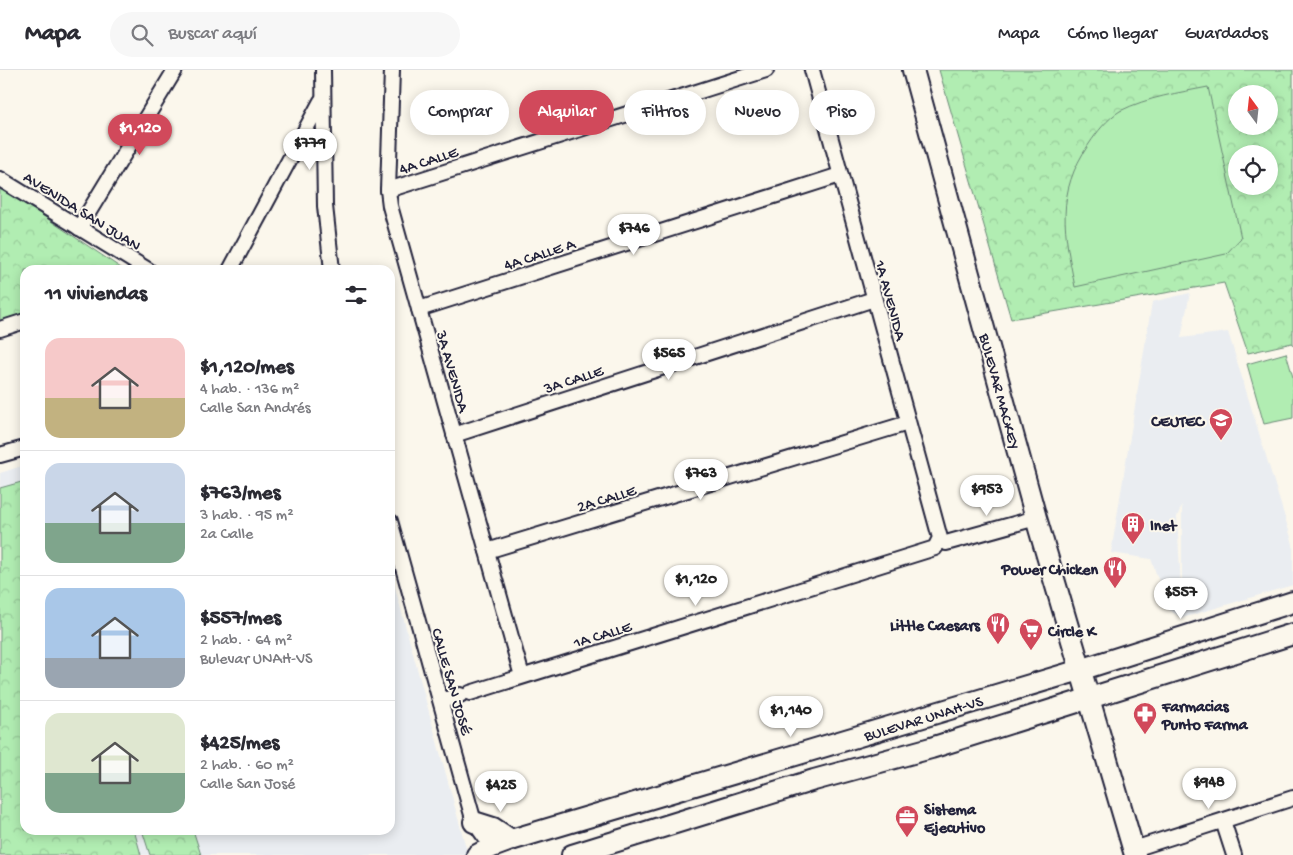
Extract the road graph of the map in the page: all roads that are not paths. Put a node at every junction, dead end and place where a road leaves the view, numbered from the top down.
1 (175, 70) edge
2 (322, 70) edge
3 (392, 70) edge
4 (766, 70) edge
5 (812, 70) edge
6 (913, 70) edge
7 (322, 99) junction
8 (840, 175) junction
9 (0, 179) edge
10 (388, 190) junction
11 (79, 228) junction
12 (140, 265) edge
13 (233, 265) edge
14 (331, 265) edge
15 (874, 300) junction
16 (419, 309) junction
17 (20, 324) edge
18 (0, 330) edge
19 (908, 424) junction
20 (454, 435) junction
21 (20, 449) edge
22 (0, 455) edge
23 (1036, 518) junction
24 (395, 539) edge
25 (943, 541) junction
26 (487, 552) junction
27 (1293, 602) edge
28 (1293, 634) edge
29 (1080, 670) junction
30 (522, 676) junction
31 (1089, 698) junction
32 (441, 702) junction
33 (1293, 798) edge
34 (1223, 821) junction
35 (474, 822) joint
36 (496, 849) edge
37 (1134, 852) edge
38 (572, 855) edge
39 (1234, 855) edge

1 - 11 street
2 - 7 street
3 - 10 street, 3A AVENIDA
4 - 10 street, 4A CALLE
5 - 8 street, 1A AVENIDA
6 - 23 main road, BULEVAR MACKEY
7 - 13 street
7 - 14 street
8 - 15 street, 1A AVENIDA
8 - 16 street, 4A CALLE A
9 - 11 street, AVENIDA SAN JUAN
10 - 16 street, 3A AVENIDA
11 - 12 street, AVENIDA SAN JUAN
15 - 19 street, 1A AVENIDA
15 - 20 street, 3A CALLE
16 - 20 street, 3A AVENIDA
17 - 18 street
19 - 25 street, 1A AVENIDA
19 - 26 street, 2A CALLE
20 - 26 street, 3A AVENIDA
21 - 22 street
23 - 25 street, 1A CALLE
23 - 29 main road, BULEVAR MACKEY
24 - 32 street, CALLE SAN JOSÉ
25 - 30 street, 1A CALLE
26 - 30 street, 3A AVENIDA
27 - 29 main road, BULEVAR UNAH-VS
28 - 31 main road, BULEVAR UNAH-VS
29 - 31 main road, BULEVAR MACKEY
29 - 36 main road, BULEVAR UNAH-VS
30 - 32 street, 1A CALLE
31 - 37 main road, BULEVAR MACKEY
31 - 38 main road, BULEVAR UNAH-VS
32 - 35 street, CALLE SAN JOSÉ
33 - 34 street
34 - 37 street
34 - 39 street
35 - 36 main road

